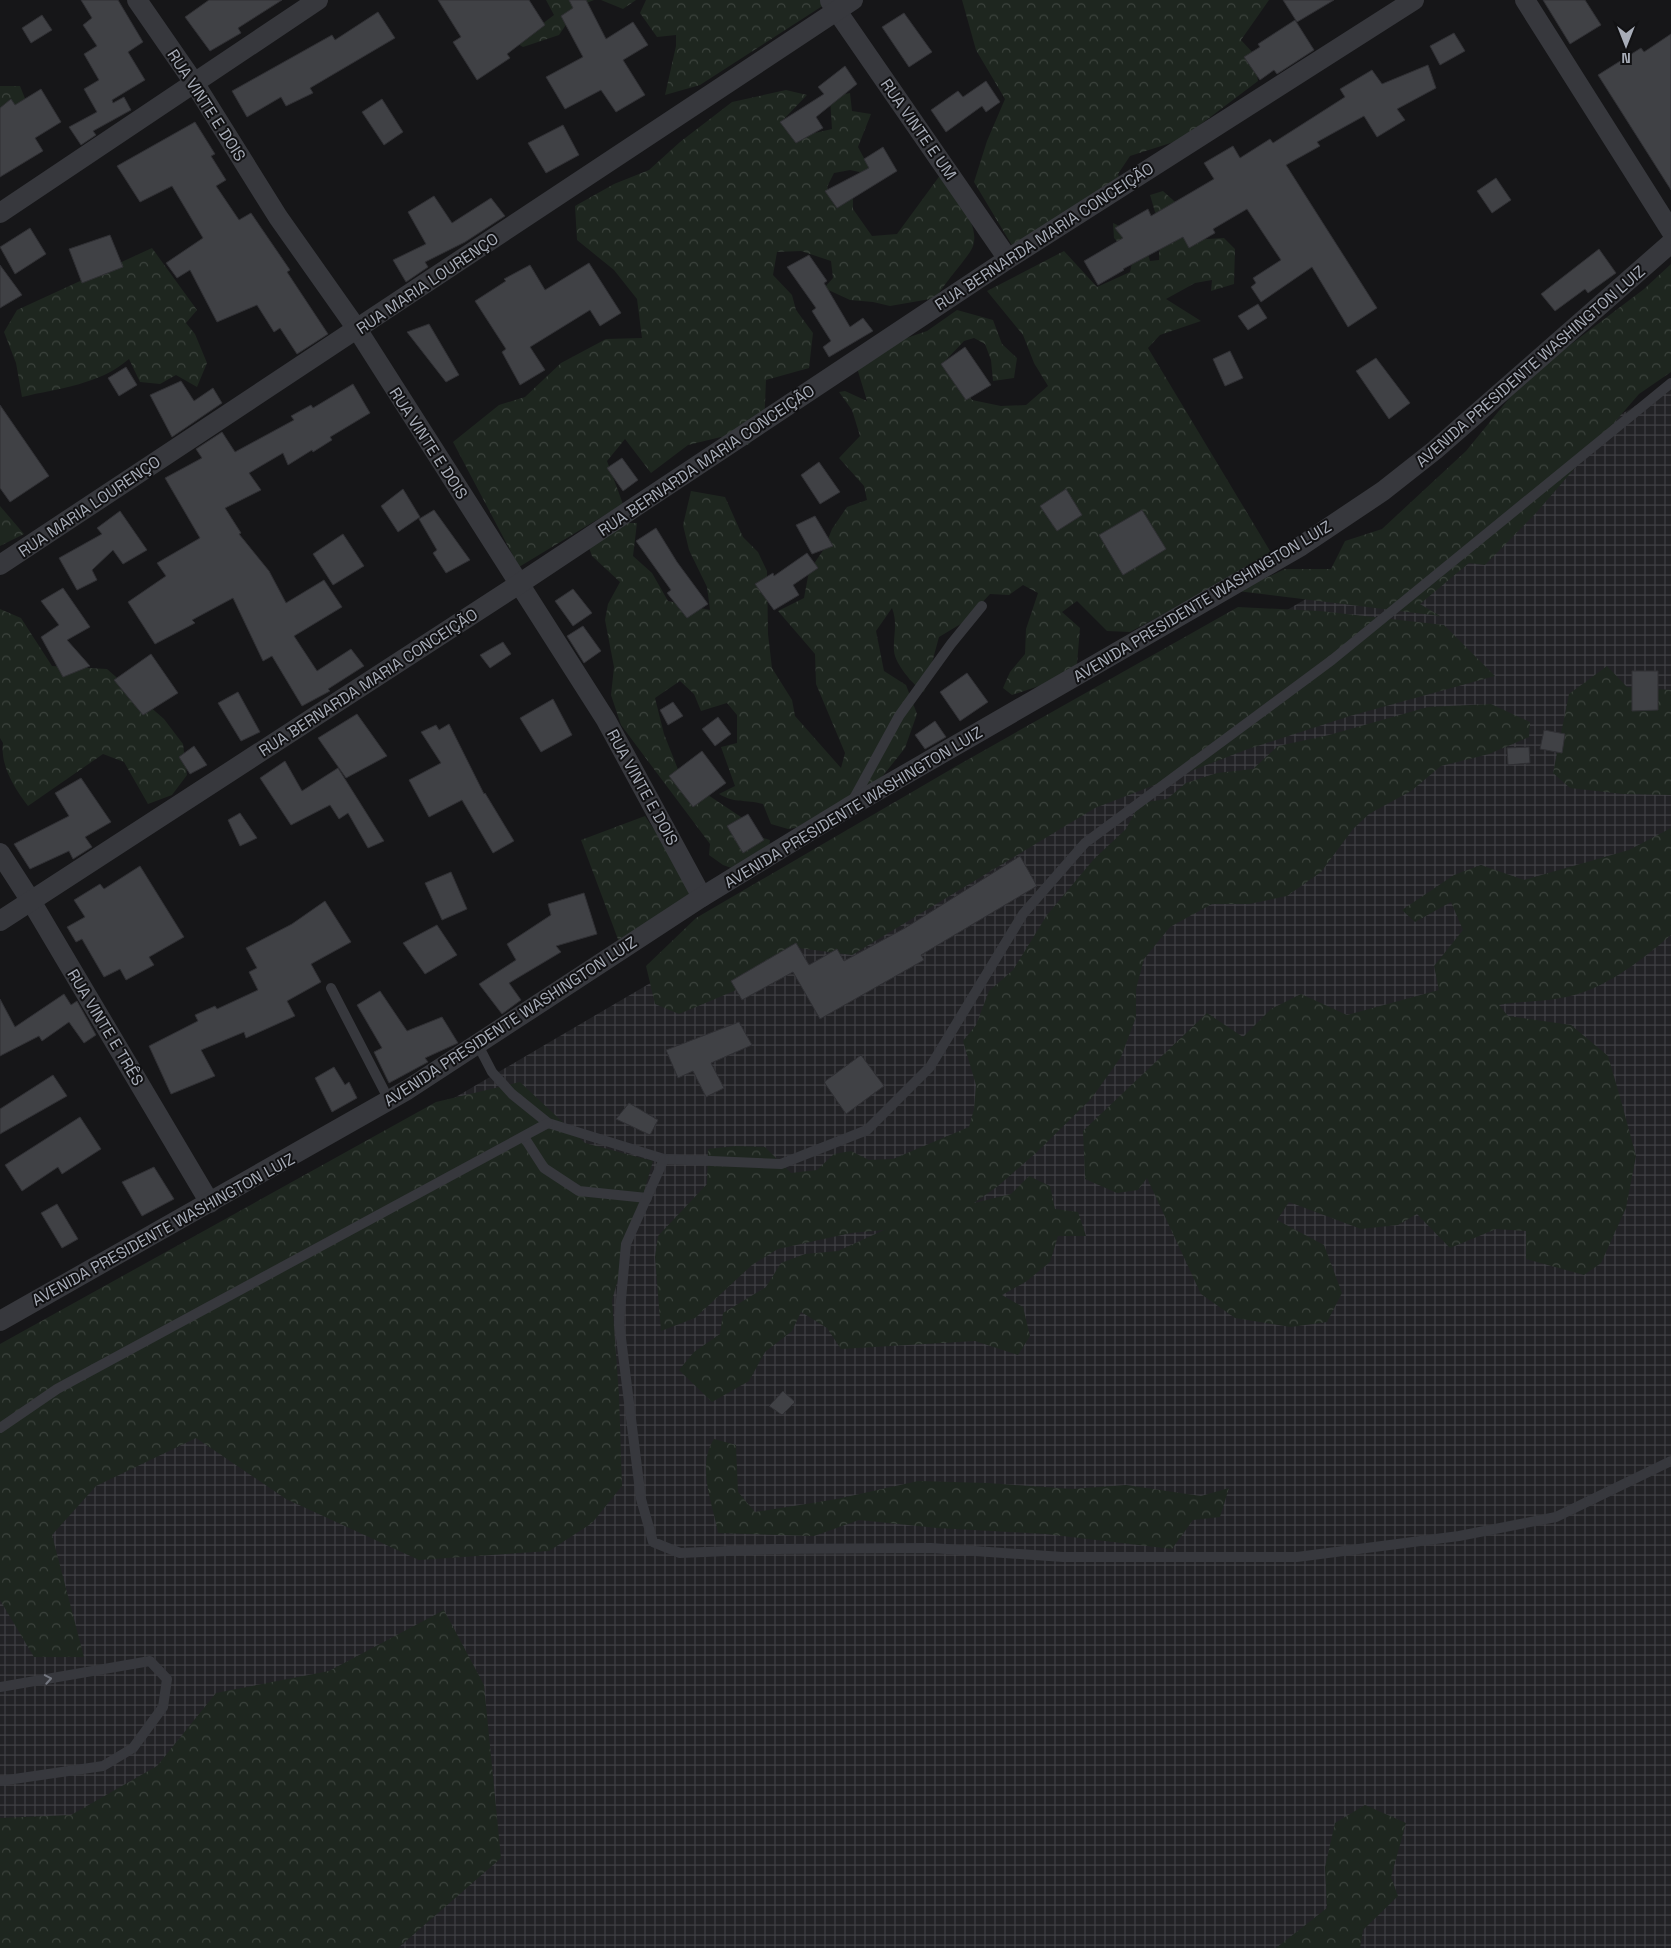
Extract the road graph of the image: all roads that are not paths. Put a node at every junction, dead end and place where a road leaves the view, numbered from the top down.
1 (137, 0) edge
2 (318, 0) edge
3 (1414, 0) edge
4 (1524, 0) edge
5 (840, 4) edge
6 (195, 84) junction
7 (0, 213) edge
8 (1671, 231) edge
9 (1671, 243) edge
10 (1008, 259) junction
11 (357, 329) junction
12 (1671, 383) edge
13 (0, 565) edge
14 (519, 584) junction
15 (982, 606) dead end
16 (849, 807) junction
17 (0, 853) edge
18 (702, 897) junction
19 (31, 901) junction
20 (0, 921) edge
21 (331, 988) dead end
22 (478, 1045) junction
23 (389, 1100) junction
24 (548, 1123) junction
25 (524, 1137) junction
26 (664, 1159) junction
27 (647, 1198) junction
28 (210, 1203) junction
29 (0, 1321) edge
30 (0, 1428) edge
31 (1671, 1461) edge
32 (0, 1687) edge
33 (0, 1781) edge

1 - 6 street, RUA VINTE E DOIS
2 - 6 street
3 - 10 street, RUA BERNARDA MARIA CONCEIÇÃO
4 - 8 street
5 - 10 street, RUA VINTE E UM
5 - 11 street, RUA MARIA LOURENÇO
6 - 7 street
6 - 11 street, RUA VINTE E DOIS
9 - 16 street, AVENIDA PRESIDENTE WASHINGTON LUIZ
10 - 14 street, RUA BERNARDA MARIA CONCEIÇÃO
11 - 13 street, RUA MARIA LOURENÇO
11 - 14 street, RUA VINTE E DOIS
12 - 26 lane
14 - 18 street, RUA VINTE E DOIS
14 - 19 street, RUA BERNARDA MARIA CONCEIÇÃO
15 - 16 lane
16 - 18 street, AVENIDA PRESIDENTE WASHINGTON LUIZ
17 - 19 street, RUA VINTE E TRÊS
18 - 22 street, AVENIDA PRESIDENTE WASHINGTON LUIZ
19 - 20 street, RUA BERNARDA MARIA CONCEIÇÃO
19 - 28 street, RUA VINTE E TRÊS
21 - 23 lane
22 - 23 street, AVENIDA PRESIDENTE WASHINGTON LUIZ
22 - 24 lane
23 - 28 street, AVENIDA PRESIDENTE WASHINGTON LUIZ
24 - 25 lane
24 - 26 lane
25 - 27 lane
25 - 30 lane
26 - 27 lane
27 - 31 lane
28 - 29 street, AVENIDA PRESIDENTE WASHINGTON LUIZ
32 -> 33 lane

